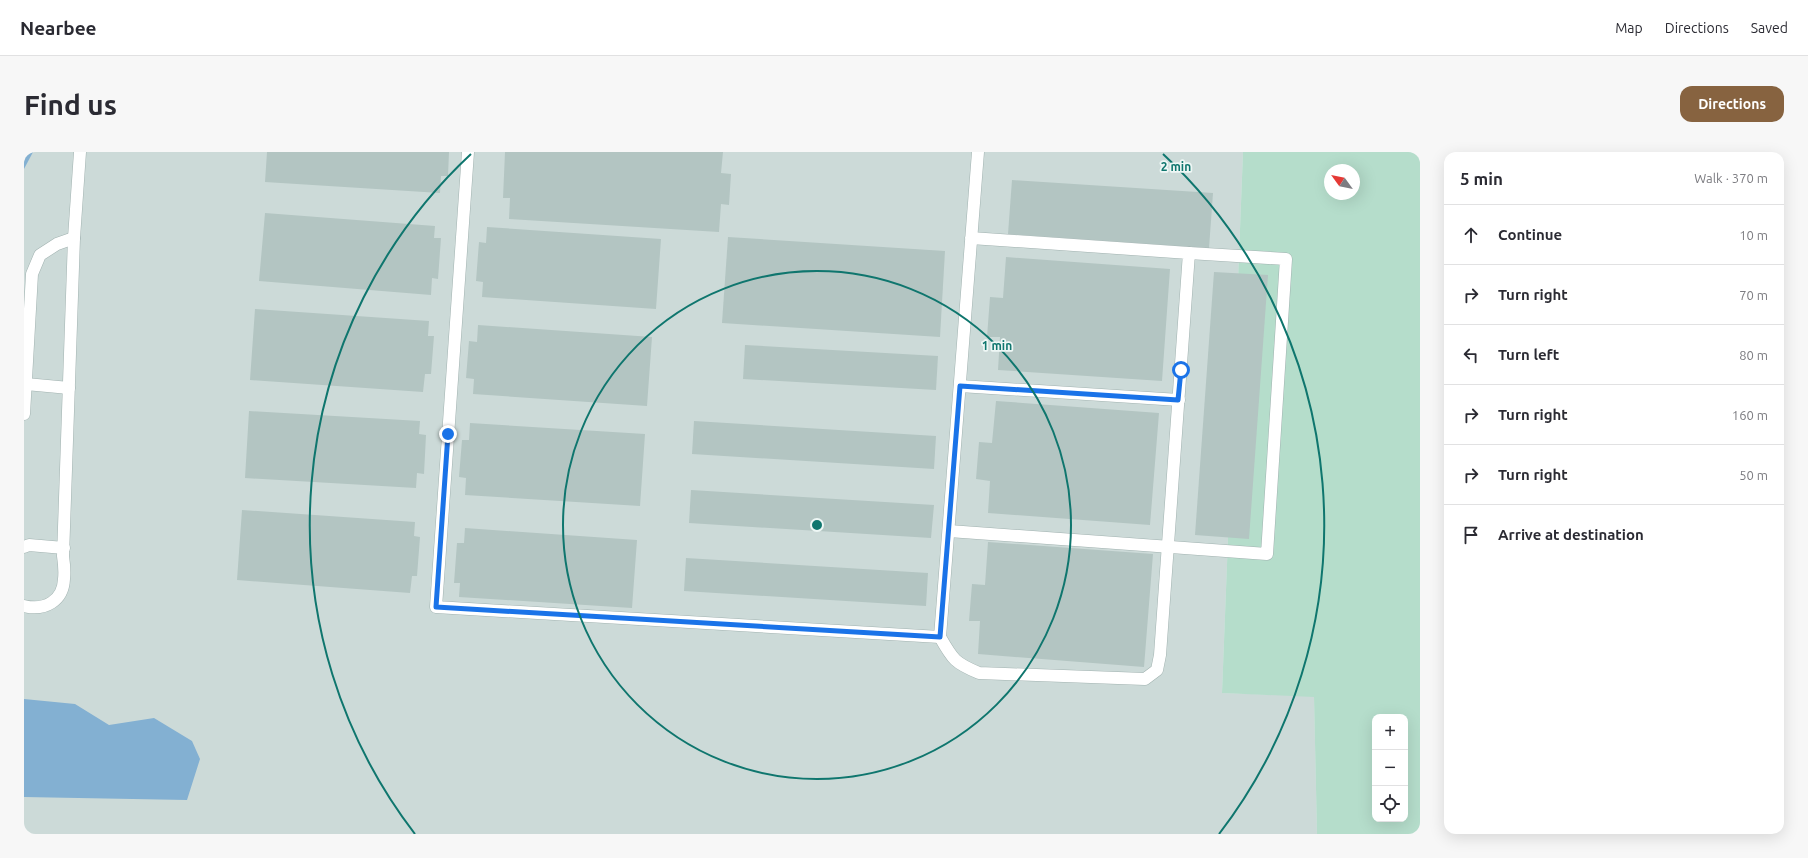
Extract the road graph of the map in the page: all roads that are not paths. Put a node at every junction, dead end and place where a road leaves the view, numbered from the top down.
1 (80, 152) edge
2 (468, 152) edge
3 (978, 152) edge
4 (74, 238) junction
5 (971, 238) junction
6 (1189, 253) junction
7 (26, 384) junction
8 (960, 386) junction
9 (69, 388) junction
10 (1178, 400) junction
11 (24, 414) edge
12 (949, 531) junction
13 (1168, 546) junction
14 (24, 548) edge
15 (64, 548) junction
16 (24, 606) edge
17 (940, 637) junction

1 - 4 lane
2 - 17 lane
3 - 5 lane
4 - 7 lane
4 - 9 lane
5 - 6 lane
5 - 8 lane
6 - 10 lane
6 - 13 lane
7 - 9 lane
7 - 11 lane
8 - 10 lane
8 - 12 lane
9 - 15 lane
10 - 13 lane
12 - 13 lane
12 - 17 lane
13 - 17 lane
14 - 15 lane
15 - 16 lane

